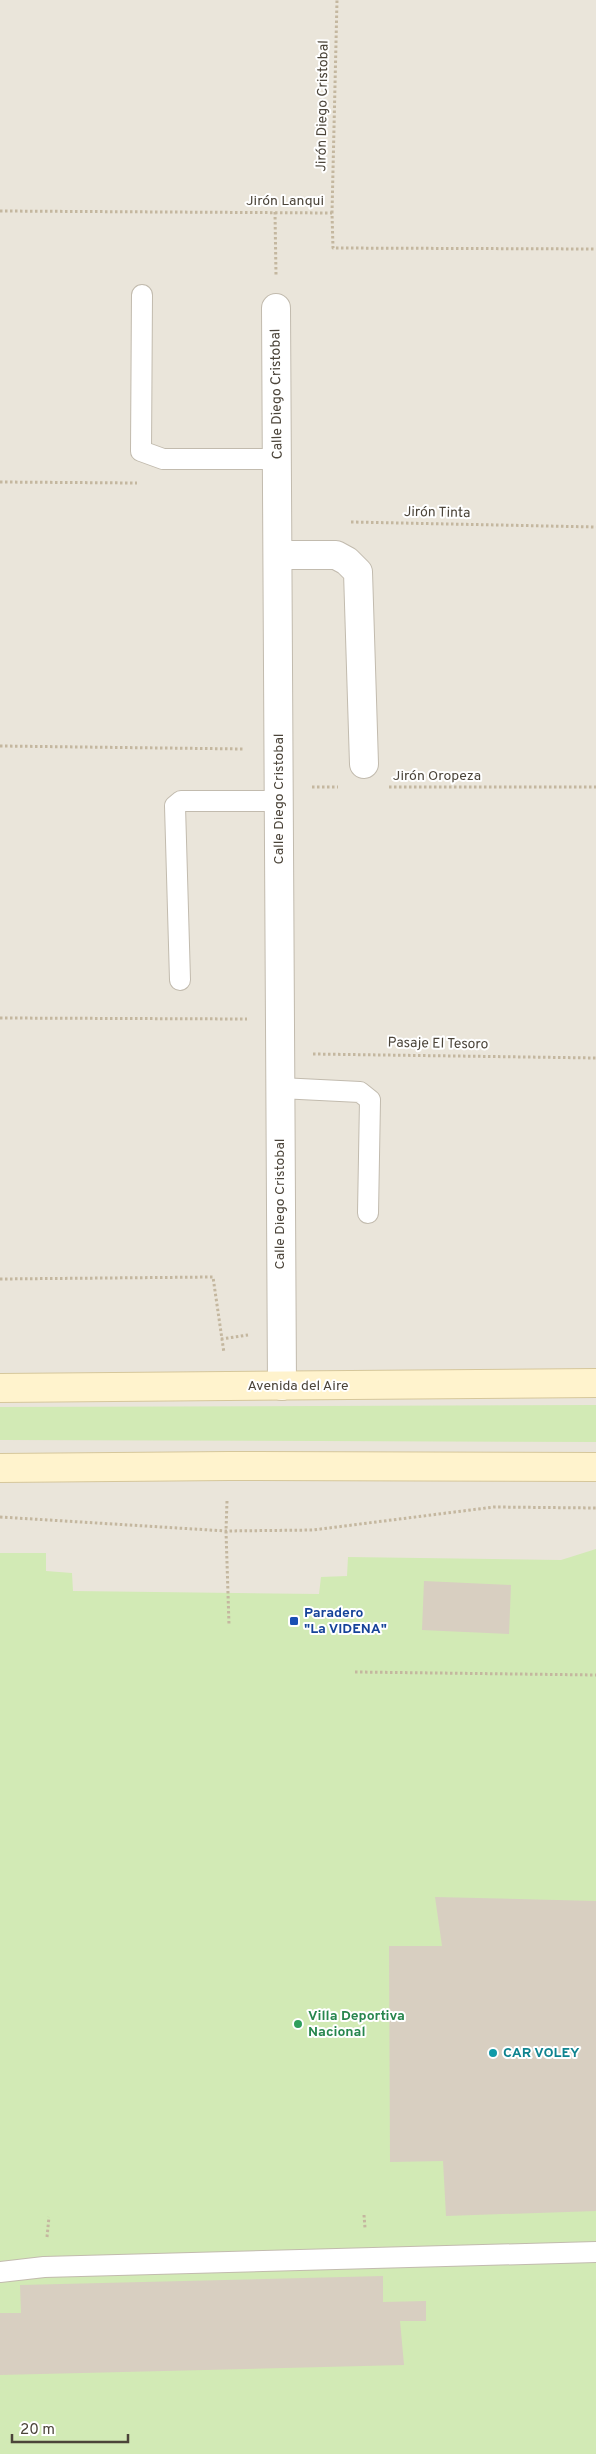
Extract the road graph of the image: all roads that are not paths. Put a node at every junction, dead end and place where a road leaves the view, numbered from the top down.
1 (142, 295) dead end
2 (276, 308) road end
3 (278, 459) junction
4 (278, 555) junction
5 (364, 764) dead end
6 (279, 794) junction
7 (180, 980) dead end
8 (280, 1088) junction
9 (368, 1212) dead end
10 (596, 1383) edge
11 (282, 1386) junction
12 (0, 1388) edge
13 (596, 1467) edge
14 (0, 1468) edge
15 (596, 2252) edge
16 (0, 2272) edge

1 - 3 lane
2 - 3 street, Calle Diego Cristobal
3 - 4 street, Calle Diego Cristobal
4 - 5 street
4 - 6 street, Calle Diego Cristobal
6 - 7 lane
6 - 8 street, Calle Diego Cristobal
8 - 9 lane
8 - 11 street, Calle Diego Cristobal
10 - 11 main road, Avenida del Aire
11 - 12 main road, Avenida del Aire
13 - 14 main road
15 - 16 lane

